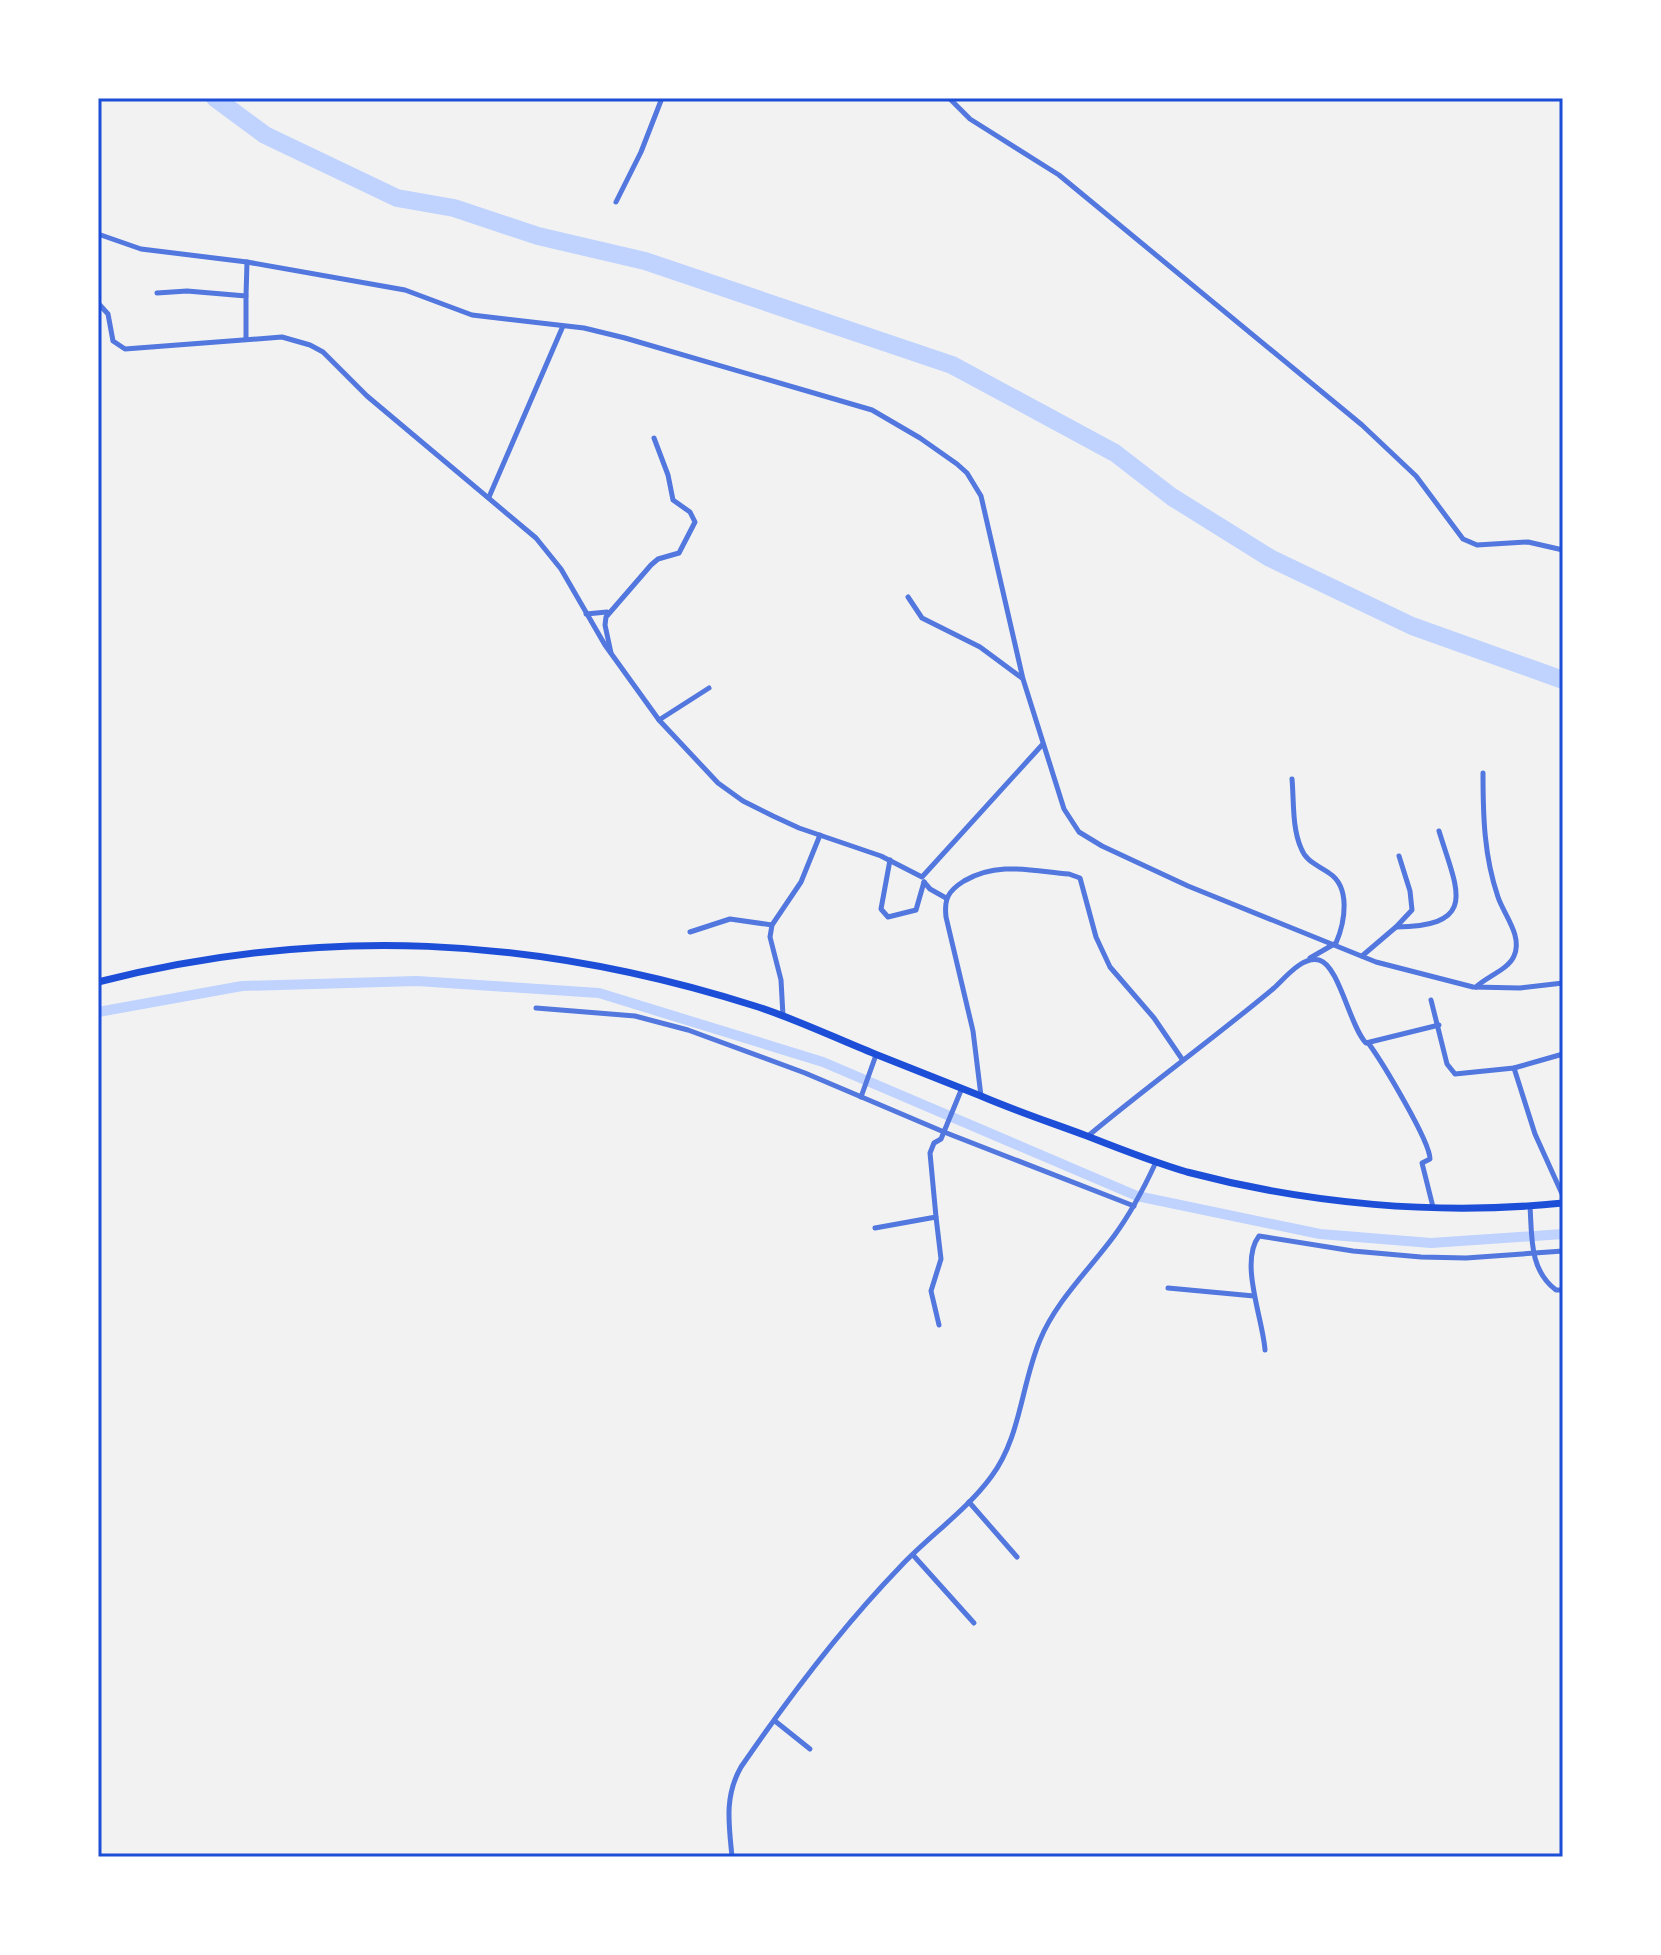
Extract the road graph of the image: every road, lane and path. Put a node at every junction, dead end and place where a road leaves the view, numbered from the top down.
1 (662, 98) edge
2 (949, 98) edge
3 (616, 202) dead end
4 (98, 234) edge
5 (247, 262) junction
6 (157, 293) dead end
7 (246, 296) junction
8 (98, 303) edge
9 (563, 326) junction
10 (246, 338) junction
11 (654, 438) dead end
12 (489, 497) junction
13 (1563, 550) edge
14 (908, 597) dead end
15 (608, 612) junction
16 (585, 614) junction
17 (611, 654) junction
18 (1023, 679) junction
19 (709, 688) dead end
20 (659, 720) junction
21 (1043, 744) junction
22 (1483, 773) dead end
23 (1292, 779) dead end
24 (1439, 831) dead end
25 (820, 835) junction
26 (1399, 856) dead end
27 (890, 860) junction
28 (923, 880) junction
29 (946, 898) junction
30 (772, 925) junction
31 (1396, 927) junction
32 (690, 932) dead end
33 (1333, 946) junction
34 (1362, 956) junction
35 (1305, 962) junction
36 (98, 982) edge
37 (1563, 983) edge
38 (1476, 987) junction
39 (1431, 1000) dead end
40 (536, 1008) dead end
41 (783, 1016) junction
42 (1439, 1025) junction
43 (1369, 1044) junction
44 (1563, 1054) edge
45 (875, 1059) junction
46 (1182, 1059) junction
47 (1514, 1068) junction
48 (962, 1088) junction
49 (981, 1096) junction
50 (861, 1097) junction
51 (945, 1130) junction
52 (1088, 1136) junction
53 (1156, 1162) junction
54 (1563, 1196) edge
55 (1563, 1203) edge
56 (1135, 1204) junction
57 (1530, 1206) junction
58 (1433, 1207) junction
59 (936, 1217) junction
60 (875, 1228) dead end
61 (1563, 1251) edge
62 (1533, 1254) junction
63 (1168, 1288) dead end
64 (1563, 1290) edge
65 (1254, 1296) junction
66 (939, 1325) dead end
67 (1265, 1350) dead end
68 (969, 1502) junction
69 (913, 1555) junction
70 (1017, 1557) dead end
71 (974, 1623) dead end
72 (775, 1721) junction
73 (810, 1749) dead end
74 (732, 1857) edge

1 - 3 street
2 - 13 street
4 - 5 street
5 - 7 street
5 - 9 street
6 - 7 street
7 - 10 street
8 - 10 street
9 - 12 street
9 - 18 street
10 - 12 street
11 - 15 street
12 - 16 street
14 - 18 street
15 - 16 street
15 - 17 street
16 - 17 street
17 - 20 street
18 - 21 street
19 - 20 street
20 - 25 street
21 - 28 street
21 - 33 street
22 - 38 street
23 - 33 street
24 - 31 street
25 - 27 street
25 - 30 street
26 - 31 street
27 - 28 street
27 - 28 street
28 - 29 street
29 - 46 street
29 - 49 street
30 - 32 street
30 - 41 street
31 - 34 street
33 - 34 street
33 - 35 street
34 - 38 street
35 - 43 street
35 - 46 street
36 - 41 main road
37 - 38 street
39 - 42 street
40 - 50 street
41 - 45 main road
42 - 43 street
42 - 47 street
43 - 58 street
44 - 47 street
45 - 48 main road
45 - 50 street
46 - 52 street
47 - 54 street
48 - 49 main road
48 - 51 street
49 - 52 main road
50 - 51 street
51 - 56 street
51 - 59 street
52 - 53 main road
53 - 56 street
53 - 58 main road
55 - 57 main road
56 - 68 street
57 - 58 main road
57 - 62 street
59 - 60 street
59 - 66 street
61 - 62 street
62 - 64 street
62 - 65 street
63 - 65 street
65 - 67 street
68 - 69 street
68 - 70 street
69 - 71 street
69 - 72 street
72 - 73 street
72 - 74 street

